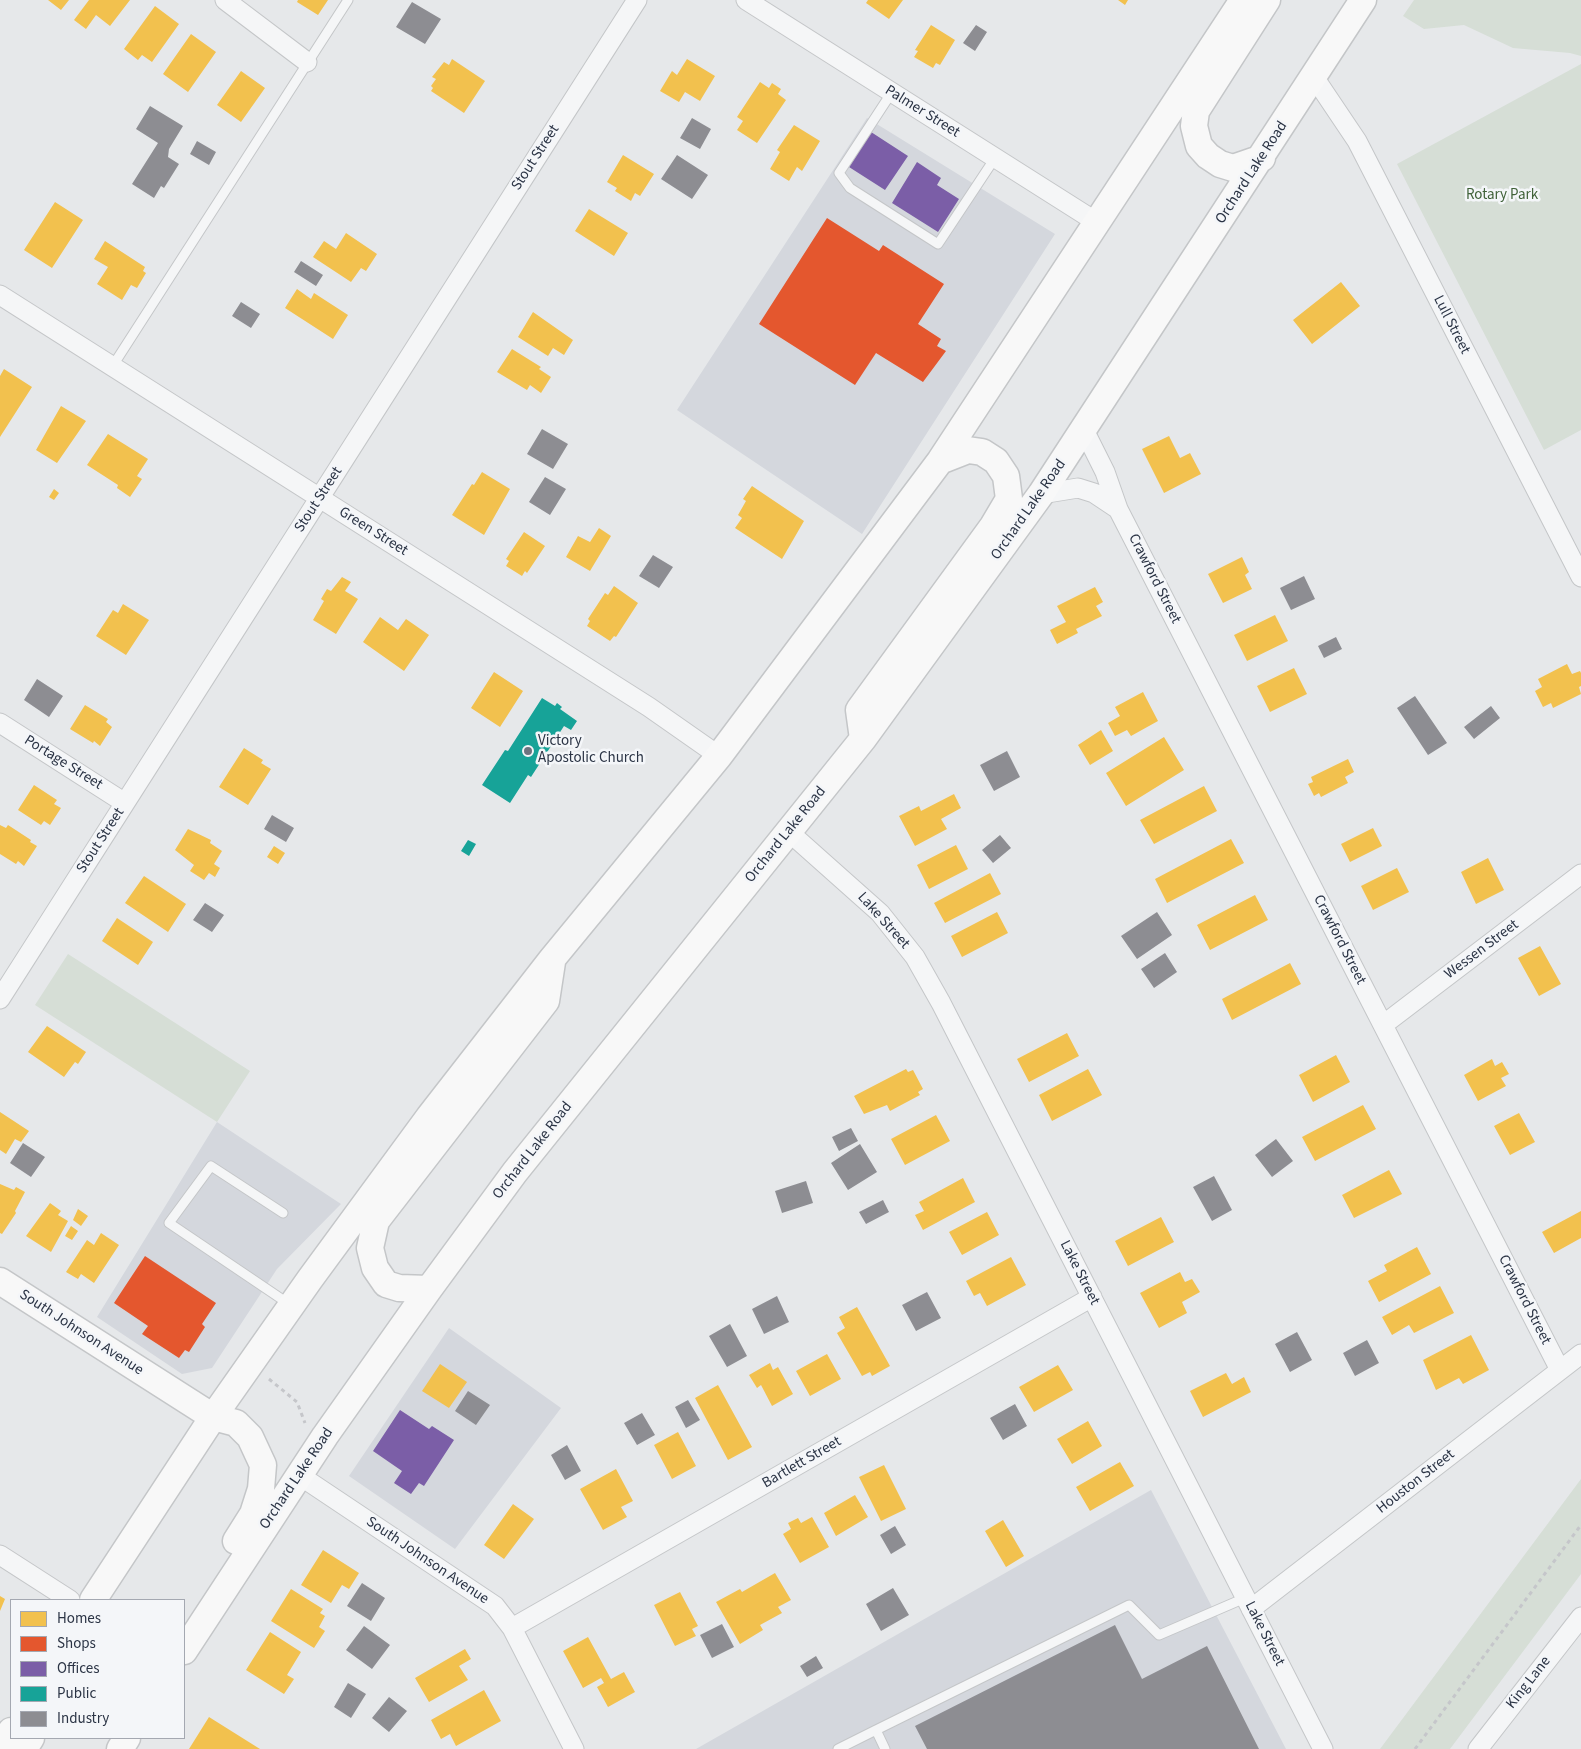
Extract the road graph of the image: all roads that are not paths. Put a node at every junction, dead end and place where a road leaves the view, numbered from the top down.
1 (225, 0) edge
2 (348, 0) edge
3 (637, 0) edge
4 (746, 0) edge
5 (1242, 0) edge
6 (1267, 0) edge
7 (1363, 0) edge
8 (307, 62) junction
9 (1314, 77) junction
10 (892, 92) junction
11 (995, 158) junction
12 (1262, 158) junction
13 (1098, 223) junction
14 (0, 295) edge
15 (112, 366) junction
16 (1084, 430) junction
17 (940, 461) junction
18 (1041, 494) junction
19 (320, 498) junction
20 (1118, 509) junction
21 (1581, 577) edge
22 (0, 723) edge
23 (863, 739) junction
24 (719, 756) junction
25 (125, 803) junction
26 (789, 832) junction
27 (1581, 874) edge
28 (552, 959) junction
29 (0, 1000) edge
30 (1383, 1025) junction
31 (283, 1213) dead end
32 (0, 1281) edge
33 (429, 1289) junction
34 (1092, 1297) junction
35 (291, 1306) junction
36 (1581, 1354) edge
37 (1560, 1370) junction
38 (212, 1417) junction
39 (299, 1475) junction
40 (0, 1555) edge
41 (68, 1599) edge
42 (94, 1599) edge
43 (1248, 1603) junction
44 (1581, 1617) edge
45 (185, 1620) edge
46 (512, 1628) junction
47 (185, 1649) edge
48 (876, 1730) junction
49 (574, 1749) edge
50 (838, 1749) edge
51 (885, 1749) edge
52 (1323, 1749) edge
53 (1478, 1749) edge

1 - 8 street
2 - 8 lane
3 - 19 street, Stout Street
4 - 10 street, Palmer Street
5 - 13 main road
6 - 12 main road
7 - 9 main road, Orchard Lake Road
8 - 15 lane
9 - 12 main road, Orchard Lake Road
9 - 21 street, Lull Street
10 - 11 street, Palmer Street
10 - 11 lane
11 - 13 street, Palmer Street
12 - 16 main road, Orchard Lake Road
13 - 17 main road
14 - 15 street, Green Street
15 - 19 street, Green Street
16 - 18 main road, Orchard Lake Road
16 - 20 street, Crawford Street
17 - 23 main road
17 - 24 main road
18 - 20 street, Crawford Street
18 - 23 main road, Orchard Lake Road
19 - 24 street, Green Street
19 - 25 street, Stout Street
20 - 30 street, Crawford Street
22 - 25 street, Portage Street
23 - 26 main road, Orchard Lake Road
24 - 28 main road
25 - 29 street, Stout Street
26 - 33 main road, Orchard Lake Road
26 - 34 street, Lake Street
27 - 30 street, Wessen Street
28 - 33 main road
28 - 35 main road
30 - 37 street, Crawford Street
31 - 35 lane
32 - 38 main road, South Johnson Avenue
33 - 39 main road, Orchard Lake Road
34 - 43 street, Lake Street
34 - 46 street, Bartlett Street
35 - 38 main road
36 - 37 street, Houston Street
37 - 43 street, Houston Street
38 - 42 main road
38 - 45 main road, South Johnson Avenue
39 - 46 street, South Johnson Avenue
39 - 47 main road, Orchard Lake Road
40 - 41 street
43 - 48 lane
43 - 52 street, Lake Street
44 - 53 street, King Lane
46 - 49 street, South Johnson Avenue
48 - 50 lane
48 - 51 lane

